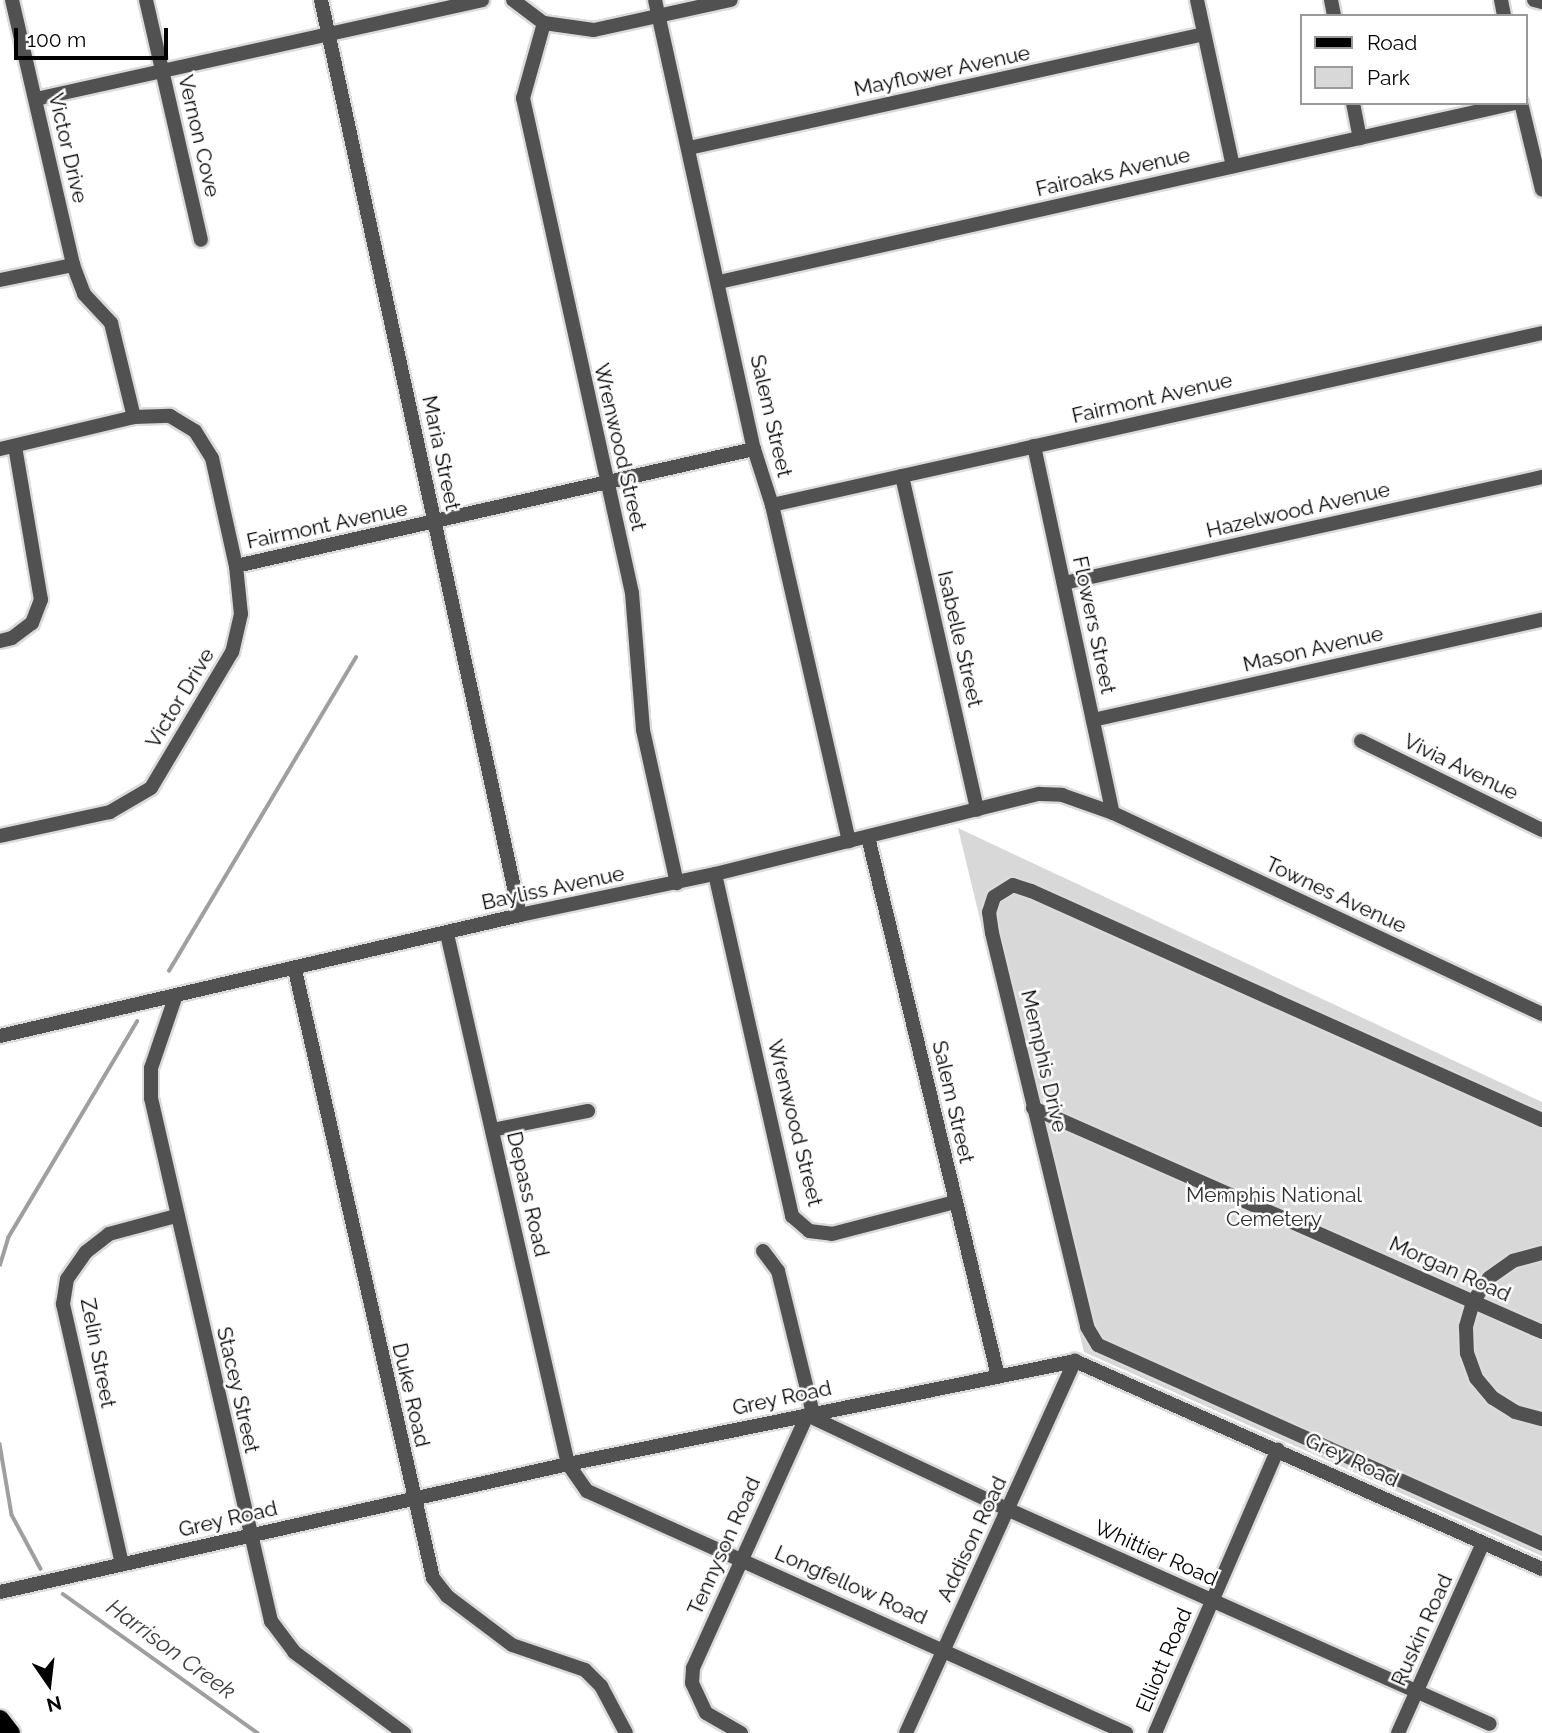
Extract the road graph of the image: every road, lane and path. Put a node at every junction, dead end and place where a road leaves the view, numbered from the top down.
1 (12, 0) edge
2 (146, 0) edge
3 (321, 0) edge
4 (482, 0) edge
5 (513, 0) edge
6 (655, 0) edge
7 (731, 0) edge
8 (1197, 0) edge
9 (1534, 0) edge
10 (1542, 2) edge
11 (659, 16) junction
12 (544, 23) junction
13 (328, 34) junction
14 (1204, 34) junction
15 (162, 71) junction
16 (36, 99) junction
17 (1353, 105) edge
18 (1506, 105) edge
19 (1521, 105) edge
20 (1360, 138) junction
21 (690, 148) junction
22 (1233, 166) junction
23 (1542, 190) edge
24 (201, 240) dead end
25 (73, 265) junction
26 (0, 280) edge
27 (719, 282) junction
28 (1542, 333) edge
29 (134, 417) junction
30 (1034, 446) junction
31 (7, 447) edge
32 (754, 449) junction
33 (902, 477) junction
34 (1542, 477) edge
35 (606, 482) junction
36 (772, 505) junction
37 (434, 523) junction
38 (236, 566) junction
39 (1064, 583) junction
40 (1542, 620) edge
41 (0, 641) edge
42 (1093, 720) junction
43 (1361, 741) dead end
44 (977, 810) junction
45 (1113, 813) junction
46 (1542, 830) edge
47 (0, 836) edge
48 (868, 837) junction
49 (849, 841) junction
50 (715, 874) junction
51 (677, 883) junction
52 (520, 915) junction
53 (447, 934) junction
54 (295, 970) junction
55 (175, 998) junction
56 (1542, 1012) edge
57 (0, 1036) edge
58 (1033, 1108) junction
59 (588, 1111) dead end
60 (1542, 1120) edge
61 (492, 1130) junction
62 (955, 1202) junction
63 (176, 1216) junction
64 (763, 1251) dead end
65 (1542, 1253) edge
66 (1473, 1302) junction
67 (1542, 1332) edge
68 (1075, 1361) junction
69 (998, 1376) junction
70 (810, 1414) junction
71 (1542, 1419) edge
72 (1278, 1449) junction
73 (568, 1464) junction
74 (413, 1500) junction
75 (1009, 1510) junction
76 (251, 1535) junction
77 (1483, 1543) junction
78 (1542, 1544) edge
79 (742, 1559) junction
80 (122, 1564) junction
81 (1542, 1569) edge
82 (0, 1592) edge
83 (1212, 1601) junction
84 (944, 1650) junction
85 (1418, 1690) junction
86 (1490, 1724) dead end
87 (404, 1733) edge
88 (625, 1733) edge
89 (741, 1733) edge
90 (906, 1733) edge
91 (1126, 1733) edge
92 (1155, 1733) edge
93 (1398, 1733) edge

1 - 16 street, Victor Drive
2 - 15 street, Vernon Cove
3 - 13 street, Maria Street
4 - 13 street
5 - 12 street
6 - 11 street, Salem Street
7 - 11 street
8 - 14 street
9 - 10 street
11 - 12 street
11 - 21 street, Salem Street
12 - 35 street, Wrenwood Street
13 - 15 street
13 - 37 street, Maria Street
14 - 21 street, Mayflower Avenue
14 - 22 street
15 - 16 street
15 - 24 street, Vernon Cove
16 - 25 street, Victor Drive
17 - 20 street
18 - 20 street, Fairoaks Avenue
19 - 23 street
20 - 22 street, Fairoaks Avenue
21 - 27 street, Salem Street
22 - 27 street, Fairoaks Avenue
25 - 26 street
25 - 29 street, Victor Drive
27 - 32 street, Salem Street
28 - 30 street, Fairmont Avenue
29 - 31 street
29 - 38 street, Victor Drive
30 - 33 street, Fairmont Avenue
30 - 39 street, Flowers Street
31 - 41 street
32 - 35 street, Fairmont Avenue
32 - 36 street, Salem Street
33 - 36 street, Fairmont Avenue
33 - 44 street, Isabelle Street
34 - 39 street, Hazelwood Avenue
35 - 37 street, Fairmont Avenue
35 - 51 street, Wrenwood Street
36 - 49 street, Salem Street
37 - 38 street, Fairmont Avenue
37 - 52 street, Maria Street
38 - 47 street, Victor Drive
39 - 42 street, Flowers Street
40 - 42 street, Mason Avenue
42 - 45 street, Flowers Street
43 - 46 street, Vivia Avenue
44 - 45 street, Bayliss Avenue
44 - 48 street, Bayliss Avenue
45 - 56 street, Townes Avenue
48 - 49 street, Bayliss Avenue
48 - 62 street, Salem Street
49 - 50 street, Bayliss Avenue
50 - 51 street, Bayliss Avenue
50 - 62 street, Wrenwood Street
51 - 52 street, Bayliss Avenue
52 - 53 street, Bayliss Avenue
53 - 54 street, Bayliss Avenue
53 - 61 street, Depass Road
54 - 55 street, Bayliss Avenue
54 - 74 street, Duke Road
55 - 57 street, Bayliss Avenue
55 - 63 street, Stacey Street
58 - 60 street, Memphis Drive
58 - 66 street, Morgan Road
58 - 78 street, Memphis Drive
59 - 61 street
61 - 73 street, Depass Road
62 - 69 street, Salem Street
63 - 76 street, Stacey Street
63 - 80 street, Zelin Street
64 - 70 street
65 - 66 street
66 - 67 street, Morgan Road
66 - 71 street
68 - 69 street, Grey Road
68 - 72 street, Grey Road
68 - 75 street, Addison Road
69 - 70 street, Grey Road
70 - 73 street, Grey Road
70 - 75 street, Whittier Road
70 - 79 street, Tennyson Road
72 - 77 street, Grey Road
72 - 83 street, Elliott Road
73 - 74 street, Grey Road
73 - 79 street, Longfellow Road
74 - 76 street, Grey Road
74 - 88 street, Duke Road
75 - 83 street, Whittier Road
75 - 84 street, Addison Road
76 - 80 street, Grey Road
76 - 87 street, Stacey Street
77 - 81 street, Grey Road
77 - 85 street, Ruskin Road
79 - 84 street, Longfellow Road
79 - 89 street, Tennyson Road
80 - 82 street, Grey Road
83 - 85 street, Whittier Road
83 - 92 street, Elliott Road
84 - 90 street, Addison Road
84 - 91 street, Longfellow Road
85 - 86 street, Whittier Road
85 - 93 street, Ruskin Road

